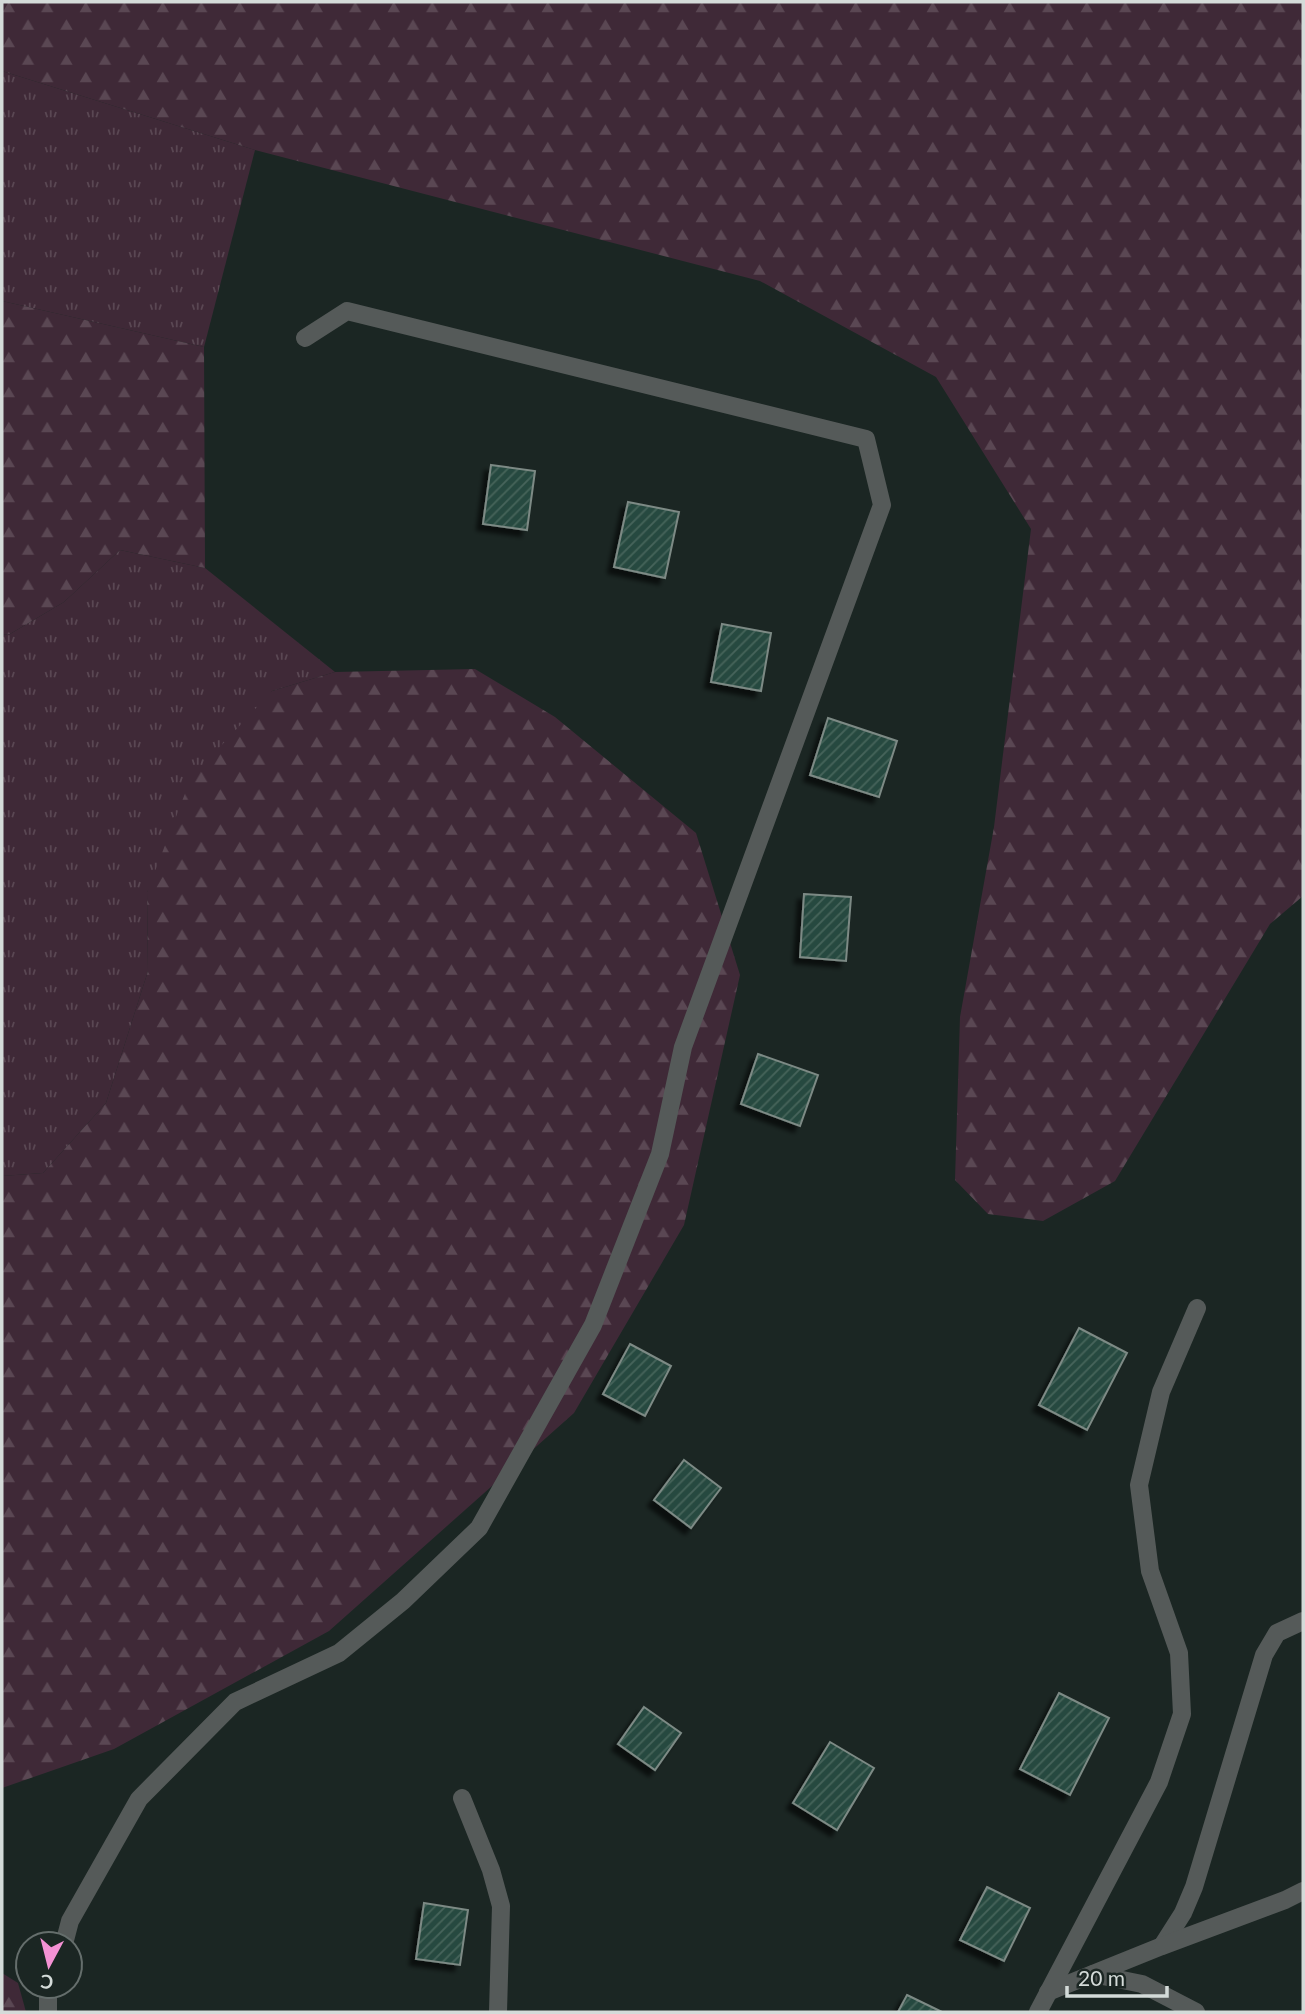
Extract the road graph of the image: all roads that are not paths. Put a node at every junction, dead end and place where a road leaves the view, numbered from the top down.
1 (305, 338) dead end
2 (1197, 1308) dead end
3 (1303, 1621) edge
4 (462, 1798) dead end
5 (1303, 1891) edge
6 (68, 1930) edge
7 (1162, 1946) junction
8 (1093, 1974) junction
9 (1048, 1992) junction
10 (498, 2012) edge
11 (1038, 2012) edge
12 (1196, 2012) edge

1 - 6 street
2 - 9 street
3 - 7 street
4 - 10 street
5 - 7 street
7 - 8 street
8 - 9 street
8 - 12 street
9 - 11 street

